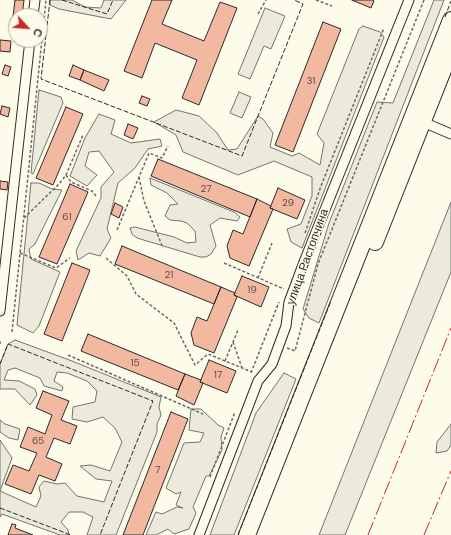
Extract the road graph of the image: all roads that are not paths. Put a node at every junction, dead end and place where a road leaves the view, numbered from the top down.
1 (409, 0) edge
2 (451, 20) edge
3 (29, 48) edge
4 (451, 50) edge
5 (423, 122) junction
6 (451, 134) edge
7 (0, 311) edge
8 (199, 535) edge
9 (247, 535) edge
10 (258, 535) edge

1 - 8 street, улица Растопчина
2 - 9 highway
3 - 7 street
4 - 5 highway
5 - 6 street
5 - 10 highway

